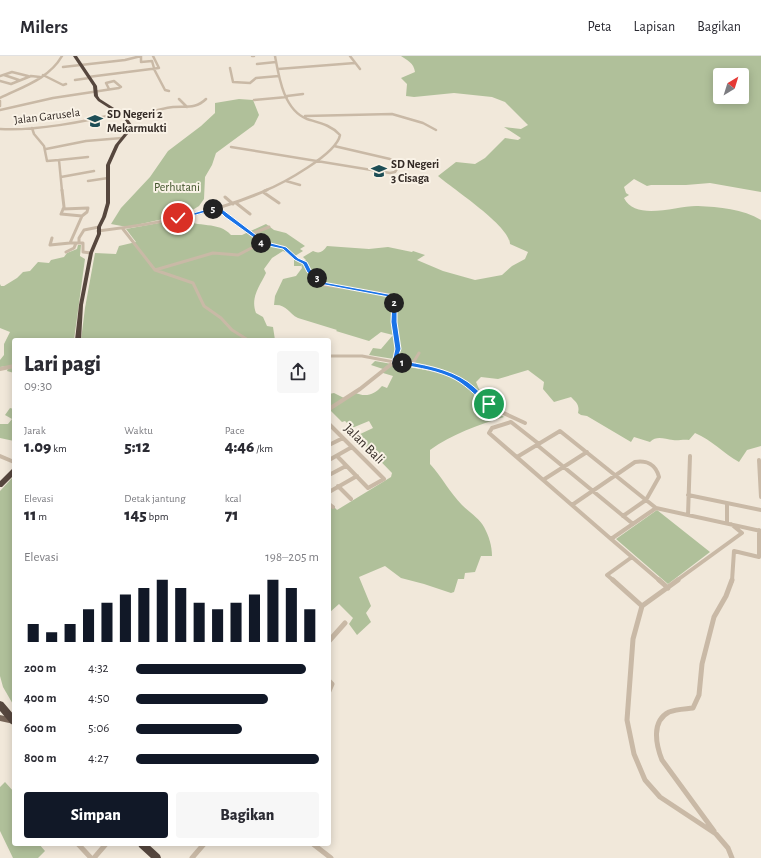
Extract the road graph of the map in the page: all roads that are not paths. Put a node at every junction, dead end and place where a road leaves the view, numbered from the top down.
1 (62, 56) edge
2 (75, 56) edge
3 (141, 56) edge
4 (153, 56) edge
5 (275, 56) edge
6 (350, 56) edge
7 (276, 62) junction
8 (355, 63) junction
9 (257, 64) dead end
10 (81, 66) junction
11 (63, 67) dead end
12 (154, 68) junction
13 (230, 68) dead end
14 (278, 69) junction
15 (360, 69) dead end
16 (2, 76) edge
17 (28, 76) junction
18 (41, 76) junction
19 (279, 76) junction
20 (88, 77) junction
21 (19, 80) junction
22 (75, 80) dead end
23 (0, 81) edge
24 (66, 84) dead end
25 (109, 89) junction
26 (96, 91) junction
27 (169, 91) dead end
28 (303, 94) dead end
29 (287, 96) junction
30 (0, 98) edge
31 (179, 99) dead end
32 (206, 99) dead end
33 (254, 100) dead end
34 (0, 101) edge
35 (0, 106) edge
36 (187, 107) junction
37 (0, 110) edge
38 (118, 112) junction
39 (300, 116) junction
40 (126, 118) junction
41 (32, 128) junction
42 (0, 129) edge
43 (436, 130) dead end
44 (122, 138) junction
45 (334, 146) junction
46 (231, 147) dead end
47 (46, 149) junction
48 (391, 155) dead end
49 (88, 156) dead end
50 (388, 159) junction
51 (59, 160) junction
52 (317, 160) junction
53 (94, 171) dead end
54 (61, 177) junction
55 (108, 178) junction
56 (88, 181) dead end
57 (286, 181) junction
58 (300, 185) dead end
59 (263, 192) junction
60 (225, 197) dead end
61 (279, 203) dead end
62 (235, 204) junction
63 (218, 208) junction
64 (63, 209) junction
65 (250, 214) dead end
66 (82, 216) junction
67 (269, 227) dead end
68 (123, 228) junction
69 (98, 229) junction
70 (251, 234) junction
71 (52, 238) dead end
72 (70, 243) junction
73 (77, 243) junction
74 (261, 243) junction
75 (66, 252) dead end
76 (91, 253) junction
77 (155, 270) junction
78 (78, 338) edge
79 (245, 338) edge
80 (419, 353) dead end
81 (331, 356) edge
82 (394, 362) junction
83 (412, 364) junction
84 (12, 366) edge
85 (0, 369) edge
86 (331, 408) edge
87 (525, 423) dead end
88 (331, 427) edge
89 (343, 438) junction
90 (331, 444) edge
91 (538, 445) junction
92 (352, 447) junction
93 (587, 452) junction
94 (0, 456) edge
95 (337, 456) junction
96 (690, 456) dead end
97 (516, 457) junction
98 (331, 459) edge
99 (759, 460) dead end
100 (12, 461) edge
101 (346, 466) junction
102 (563, 467) junction
103 (12, 473) edge
104 (331, 474) edge
105 (615, 475) junction
106 (357, 476) junction
107 (542, 480) junction
108 (1, 484) edge
109 (338, 486) junction
110 (331, 491) edge
111 (592, 491) junction
112 (688, 495) junction
113 (761, 497) edge
114 (351, 499) dead end
115 (646, 500) junction
116 (727, 503) junction
117 (572, 504) junction
118 (656, 508) junction
119 (761, 510) edge
120 (688, 515) junction
121 (623, 516) junction
122 (633, 524) junction
123 (729, 524) junction
124 (749, 528) junction
125 (760, 530) edge
126 (742, 533) junction
127 (611, 539) junction
128 (632, 557) junction
129 (668, 588) junction
130 (642, 606) junction
131 (345, 624) dead end
132 (331, 639) edge
133 (0, 705) edge
134 (12, 716) edge
135 (0, 718) edge
136 (716, 834) junction
137 (80, 846) edge
138 (104, 846) edge
139 (144, 846) edge
140 (202, 846) edge
141 (316, 846) edge
142 (92, 858) edge
143 (157, 858) edge
144 (192, 858) edge
145 (332, 858) edge
146 (732, 858) edge

1 - 18 street
2 - 10 highway
3 - 10 street
3 - 12 street
4 - 12 street
5 - 7 street
6 - 8 street
7 - 9 street
7 - 14 street
8 - 14 street
8 - 15 street
10 - 11 street
10 - 20 highway
12 - 20 street
12 - 27 street
13 - 19 street
14 - 19 street
16 - 17 street
16 - 21 street
17 - 18 street
17 - 21 street
18 - 24 street
18 - 30 street
19 - 29 street
20 - 22 street
20 - 26 highway
21 - 23 street
25 - 25 street
25 - 26 street
26 - 37 street
26 - 38 highway
28 - 29 street
29 - 33 street
29 - 39 street
31 - 36 street
32 - 36 street
34 - 35 street
36 - 40 street
38 - 40 highway
38 - 41 street, Jalan Garusela
39 - 43 street
39 - 45 street
40 - 44 highway
41 - 42 street, Jalan Garusela
41 - 47 street
44 - 47 street
44 - 55 highway
45 - 50 street
45 - 52 street
46 - 52 street
47 - 51 street
48 - 50 street
49 - 51 street
50 - 52 street
51 - 54 street
52 - 57 street
53 - 54 street
54 - 64 street
55 - 56 street
55 - 69 highway
57 - 58 street
57 - 59 street
59 - 61 street
59 - 62 street
60 - 62 street
62 - 63 street
62 - 65 street
63 - 68 street
63 - 70 street
64 - 66 street
64 - 66 street
66 - 72 street
67 - 70 street
68 - 69 street
68 - 77 street
69 - 73 street
69 - 76 highway
70 - 74 street
71 - 72 street
72 - 73 street
73 - 75 street
73 - 76 street
74 - 77 street
74 - 82 street
76 - 78 highway
77 - 79 street
80 - 83 street
81 - 82 street
82 - 83 street
82 - 86 street
83 - 87 street
84 - 85 street
88 - 89 street, Jalan Bali
89 - 90 street
89 - 92 street, Jalan Bali
91 - 93 street
91 - 97 street
91 - 97 street
91 - 102 street
92 - 95 street
92 - 106 street, Jalan Bali
93 - 102 street
93 - 105 street
94 - 100 street
95 - 98 street
95 - 101 street
96 - 112 street
97 - 107 street
99 - 113 street
101 - 104 street
101 - 106 street
102 - 107 street
102 - 111 street
103 - 108 highway
105 - 111 street
105 - 115 street
105 - 115 street
106 - 109 street
107 - 117 street
109 - 110 street
109 - 114 street
111 - 117 street
111 - 121 street
112 - 116 street
112 - 120 street
115 - 118 street
115 - 121 street
116 - 119 street
116 - 123 street
117 - 127 street
118 - 120 street
118 - 122 street
120 - 123 street
121 - 122 street
122 - 127 street
123 - 124 street
123 - 126 street
124 - 125 street
124 - 126 street
125 - 136 street
126 - 129 street
127 - 128 street
128 - 129 street
128 - 130 street
129 - 130 street
130 - 136 street
131 - 132 street
133 - 134 highway
134 - 135 main road
136 - 146 street
137 - 142 street
138 - 142 street
139 - 143 highway
140 - 144 street
141 - 145 street

